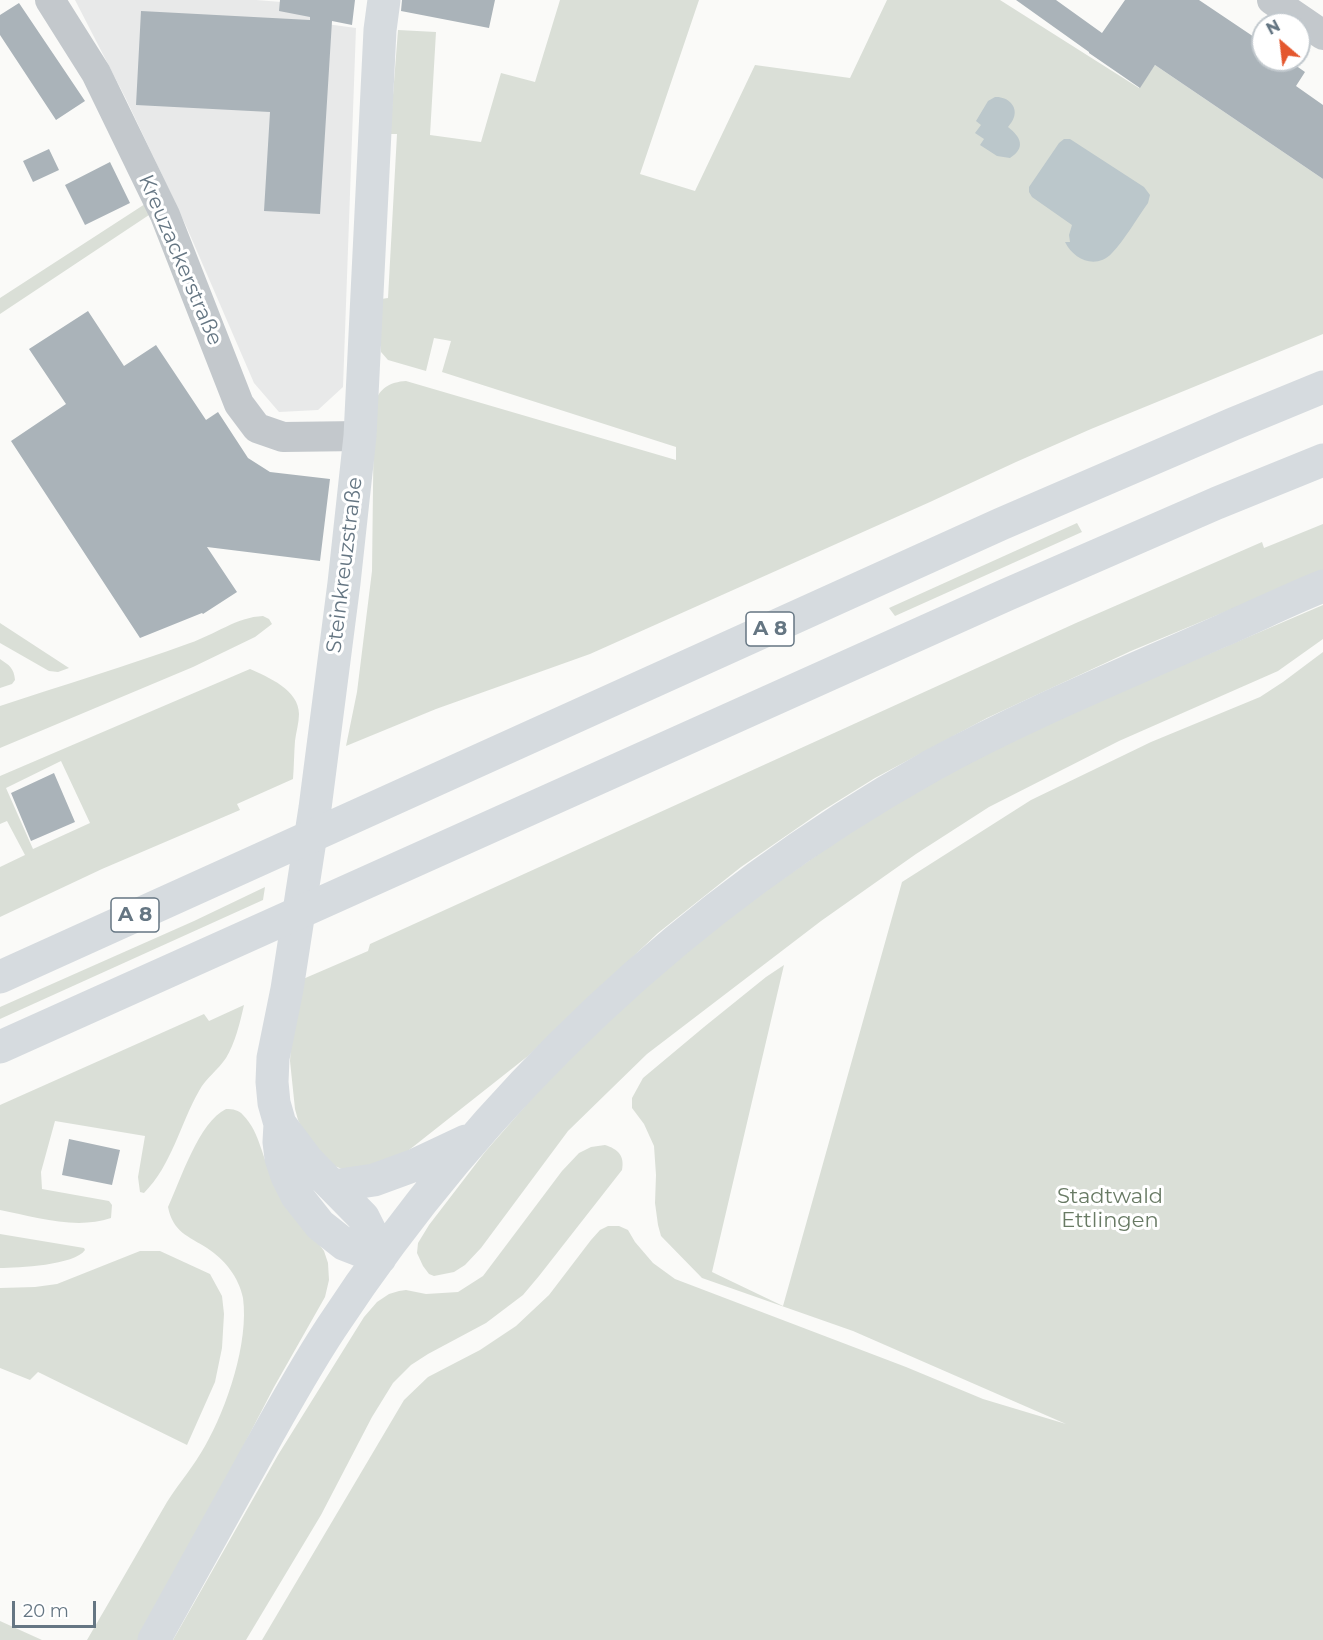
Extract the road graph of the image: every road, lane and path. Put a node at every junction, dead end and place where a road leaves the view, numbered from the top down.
1 (50, 0) edge
2 (384, 0) edge
3 (1272, 0) edge
4 (1323, 35) edge
5 (1323, 387) edge
6 (360, 436) junction
7 (1323, 460) edge
8 (1323, 585) edge
9 (0, 977) edge
10 (0, 1047) edge
11 (280, 1124) junction
12 (476, 1137) junction
13 (333, 1186) junction
14 (380, 1258) junction
15 (154, 1640) edge

1 - 6 street, Kreuzackerstraße
2 - 6 main road, Steinkreuzstraße
3 - 4 street
5 - 9 main road, A 8
6 - 11 main road, Steinkreuzstraße
7 - 10 main road
8 - 12 main road
11 - 13 main road, Steinkreuzstraße
11 - 14 main road, Steinkreuzstraße
12 - 13 main road
12 - 14 main road
13 - 14 main road, Steinkreuzstraße
14 - 15 main road

